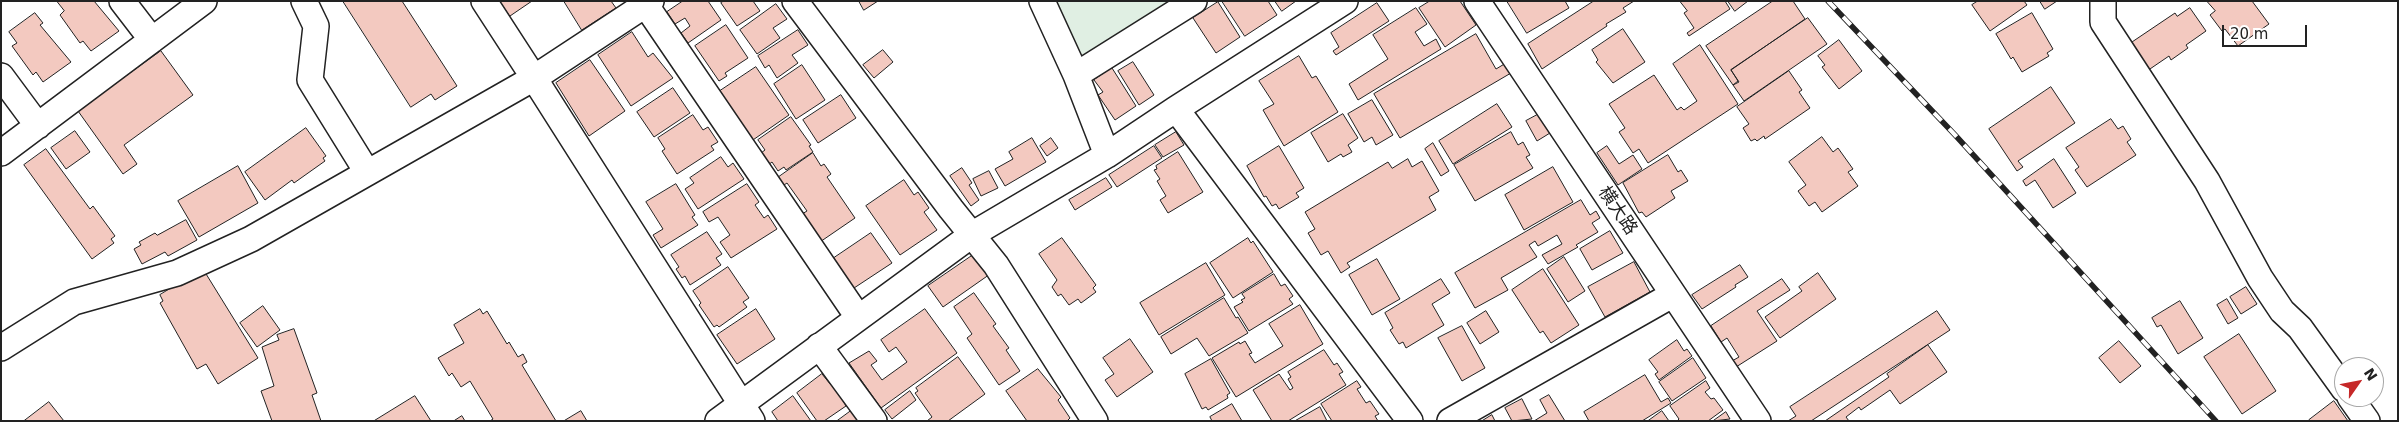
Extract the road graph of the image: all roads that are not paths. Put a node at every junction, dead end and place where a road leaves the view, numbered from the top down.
1 (122, 1) edge
2 (204, 1) edge
3 (304, 1) edge
4 (484, 1) edge
5 (795, 1) edge
6 (1042, 1) edge
7 (1194, 1) edge
8 (1345, 1) edge
9 (1477, 1) edge
10 (2103, 1) edge
11 (647, 3) edge
12 (152, 40) junction
13 (1076, 75) junction
14 (1, 76) edge
15 (534, 78) junction
16 (1176, 109) junction
17 (38, 126) junction
18 (1, 153) edge
19 (1107, 155) junction
20 (367, 172) junction
21 (973, 234) junction
22 (1672, 295) junction
23 (858, 317) junction
24 (819, 346) junction
25 (1, 348) edge
26 (2334, 374) edge
27 (2358, 407) edge
28 (746, 412) edge
29 (718, 421) edge
30 (874, 421) edge
31 (1095, 421) edge
32 (1410, 421) edge
33 (1450, 421) edge
34 (1758, 421) edge
35 (2368, 421) edge

1 - 12 street
2 - 12 street
3 - 20 street
4 - 15 street
5 - 21 street
6 - 13 street
7 - 13 street
8 - 16 street
9 - 22 street, 横大路
10 - 26 street
11 - 15 street
11 - 23 street
12 - 17 street
13 - 19 street
14 - 17 street
15 - 20 street
15 - 28 street
16 - 19 street
16 - 32 street
17 - 18 street
19 - 21 street
20 - 25 street
21 - 23 street
21 - 31 street
22 - 33 street
22 - 34 street, 横大路
23 - 24 street
24 - 28 street
24 - 30 street
27 - 35 street
28 - 29 street

